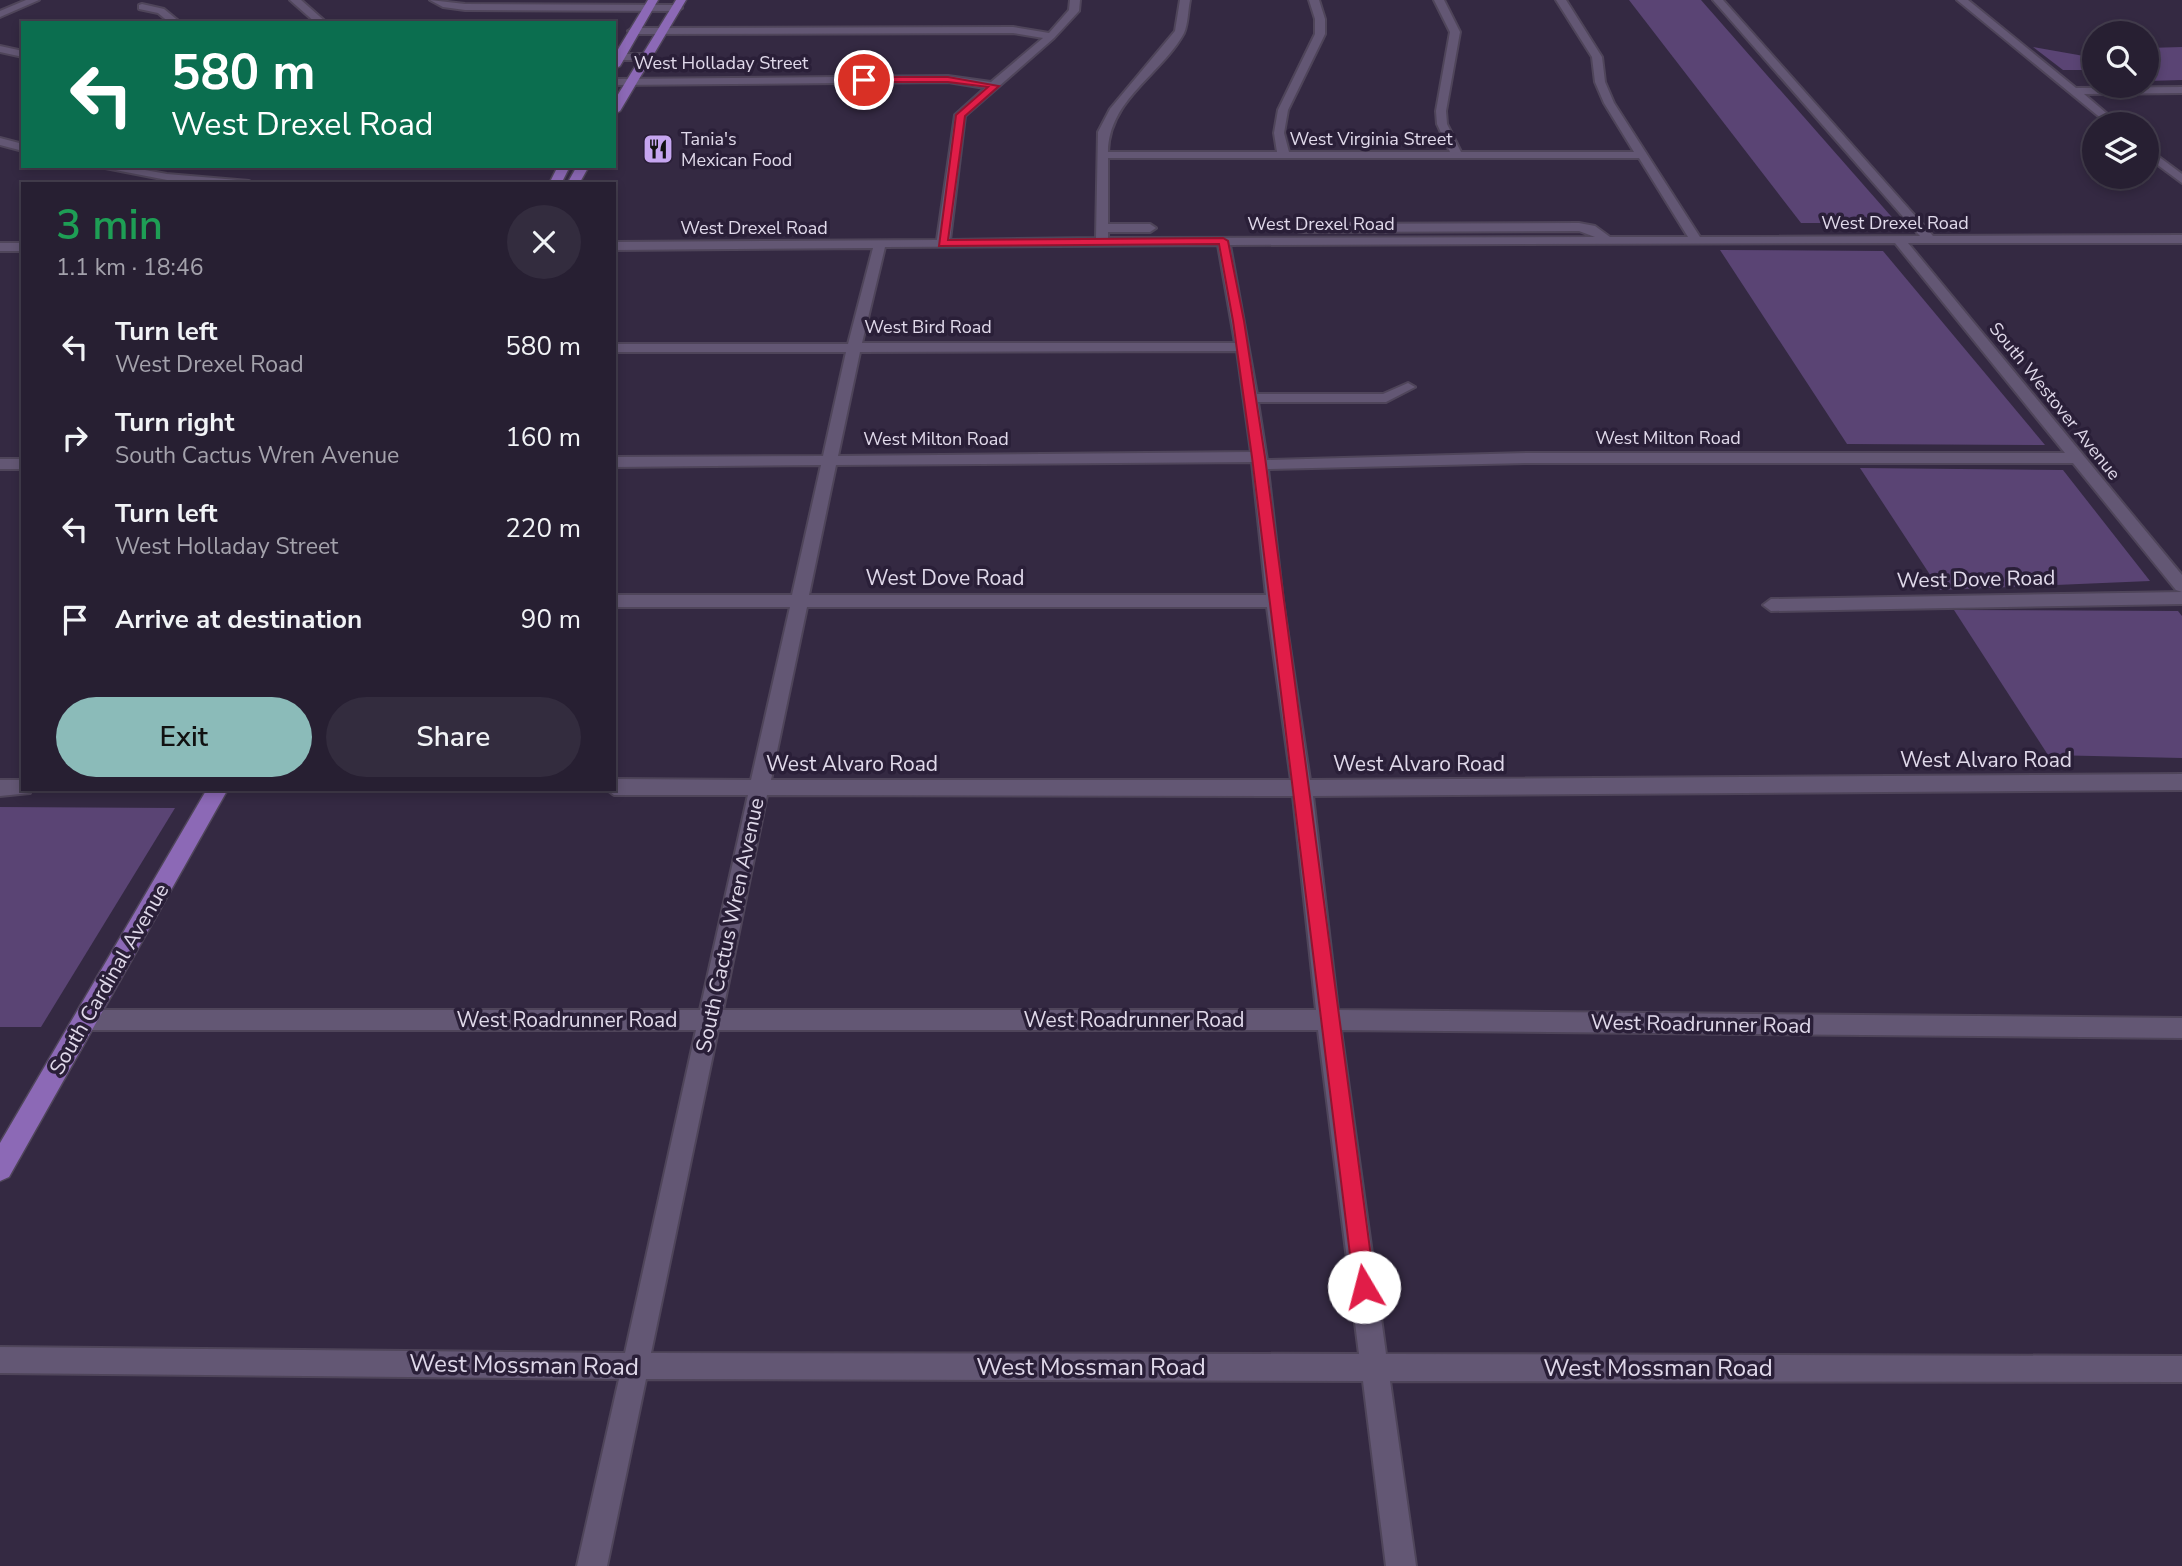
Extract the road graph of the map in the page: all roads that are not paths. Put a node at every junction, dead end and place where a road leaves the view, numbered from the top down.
1 (34, 0) edge
2 (295, 0) edge
3 (435, 0) edge
4 (1076, 0) edge
5 (1185, 0) edge
6 (1314, 0) edge
7 (1439, 0) edge
8 (1561, 0) edge
9 (1718, 0) edge
10 (1962, 0) edge
11 (650, 4) edge
12 (679, 4) edge
13 (142, 7) dead end
14 (0, 14) edge
15 (173, 21) edge
16 (320, 21) edge
17 (633, 31) junction
18 (663, 32) junction
19 (1051, 36) junction
20 (0, 49) edge
21 (18, 53) edge
22 (0, 57) edge
23 (649, 57) junction
24 (616, 60) edge
25 (632, 81) junction
26 (616, 82) edge
27 (995, 86) junction
28 (2182, 90) edge
29 (2074, 91) junction
30 (616, 108) edge
31 (2100, 112) edge
32 (0, 141) edge
33 (21, 146) edge
34 (1101, 155) junction
35 (1642, 155) junction
36 (1284, 156) junction
37 (1458, 156) junction
38 (2159, 161) edge
39 (114, 168) edge
40 (2182, 180) edge
41 (225, 182) edge
42 (1238, 228) dead end
43 (1102, 235) junction
44 (1224, 235) junction
45 (2182, 239) edge
46 (1931, 240) junction
47 (1608, 241) junction
48 (1697, 241) junction
49 (1899, 241) junction
50 (943, 243) junction
51 (880, 244) junction
52 (616, 246) edge
53 (0, 247) edge
54 (21, 247) edge
55 (854, 347) junction
56 (1242, 347) junction
57 (616, 348) edge
58 (1408, 387) dead end
59 (1250, 398) junction
60 (2076, 458) junction
61 (830, 459) junction
62 (1259, 461) junction
63 (616, 462) edge
64 (0, 464) edge
65 (21, 464) edge
66 (2182, 586) edge
67 (2182, 598) edge
68 (800, 600) junction
69 (616, 601) edge
70 (1275, 601) junction
71 (1771, 605) dead end
72 (2182, 782) edge
73 (616, 787) edge
74 (760, 787) junction
75 (0, 788) edge
76 (21, 788) edge
77 (1302, 788) junction
78 (217, 791) edge
79 (86, 1020) junction
80 (710, 1020) junction
81 (1328, 1020) junction
82 (2182, 1028) edge
83 (0, 1168) edge
84 (0, 1360) edge
85 (636, 1366) junction
86 (1375, 1367) junction
87 (2182, 1369) edge
88 (592, 1566) edge
89 (1401, 1566) edge

1 - 14 street
2 - 16 street
3 - 11 street
4 - 19 street
5 - 34 street
6 - 36 street
7 - 37 street
8 - 35 street
9 - 46 street
10 - 29 street
11 - 12 street
11 - 17 main road
12 - 18 main road
13 - 15 street
17 - 18 street
17 - 24 main road
18 - 19 street
18 - 23 main road
19 - 27 street
20 - 21 street
21 - 22 street
23 - 24 street, West Holladay Street
23 - 25 main road
25 - 26 street, West Holladay Street
25 - 27 street, West Holladay Street
25 - 30 main road
27 - 50 street
28 - 29 street
29 - 31 street
32 - 33 street
34 - 36 street, West Virginia Street
34 - 43 street
35 - 37 street, West Virginia Street
35 - 48 street
36 - 37 street, West Virginia Street
38 - 40 street
39 - 41 street
42 - 47 street, West Drexel Road
43 - 44 street, West Drexel Road
43 - 50 street, West Drexel Road
44 - 47 street, West Drexel Road
44 - 56 street
45 - 46 street, West Drexel Road
46 - 49 street, West Drexel Road
47 - 48 street, West Drexel Road
48 - 49 street, West Drexel Road
49 - 60 street, South Westover Avenue
50 - 51 street, West Drexel Road
51 - 52 street, West Drexel Road
51 - 55 street, South Cactus Wren Avenue
53 - 54 street
55 - 56 street, West Bird Road
55 - 57 street, West Bird Road
55 - 61 street, South Cactus Wren Avenue
56 - 59 street
58 - 59 street
59 - 62 street
60 - 62 street, West Milton Road
60 - 66 street, South Westover Avenue
61 - 62 street, West Milton Road
61 - 63 street, West Milton Road
61 - 68 street, South Cactus Wren Avenue
62 - 70 street
64 - 65 street
67 - 71 street, West Dove Road
68 - 69 street, West Dove Road
68 - 70 street, West Dove Road
68 - 74 street, South Cactus Wren Avenue
70 - 77 street
72 - 77 street, West Alvaro Road
73 - 74 street, West Alvaro Road
74 - 77 street, West Alvaro Road
74 - 80 street, South Cactus Wren Avenue
75 - 76 street
77 - 81 street
78 - 79 main road, South Cardinal Avenue
79 - 80 street, West Roadrunner Road
79 - 83 main road, South Cardinal Avenue
80 - 81 street, West Roadrunner Road
80 - 85 street, South Cactus Wren Avenue
81 - 82 street, West Roadrunner Road
81 - 86 street
84 - 85 street, West Mossman Road
85 - 86 street, West Mossman Road
85 - 88 street, South Cactus Wren Avenue
86 - 87 street, West Mossman Road
86 - 89 street

